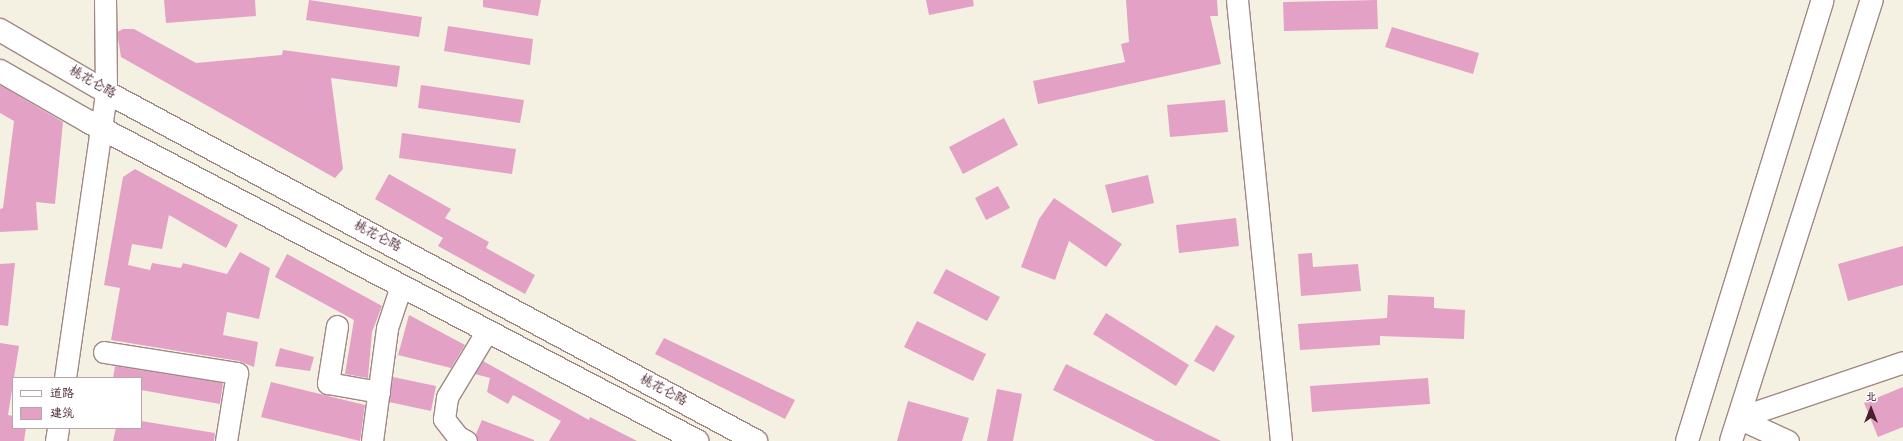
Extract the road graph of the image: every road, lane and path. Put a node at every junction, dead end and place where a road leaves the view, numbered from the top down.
1 (105, 0) edge
2 (1237, 0) edge
3 (1823, 0) edge
4 (1872, 0) edge
5 (0, 30) edge
6 (0, 71) edge
7 (106, 92) junction
8 (101, 129) junction
9 (401, 286) junction
10 (337, 326) dead end
11 (487, 331) junction
12 (104, 352) dead end
13 (1903, 362) edge
14 (65, 377) edge
15 (379, 392) junction
16 (1738, 418) junction
17 (58, 429) edge
18 (56, 441) edge
19 (226, 441) edge
20 (372, 441) edge
21 (466, 441) edge
22 (697, 441) edge
23 (756, 441) edge
24 (1281, 441) edge
25 (1687, 441) edge
26 (1731, 441) edge
27 (1788, 441) edge

1 - 7 street
2 - 24 street
3 - 25 main road
4 - 16 main road
5 - 7 main road, 桃花仑路
6 - 8 main road
7 - 8 street
7 - 23 main road, 桃花仑路
8 - 9 main road
8 - 14 street
9 - 11 main road
9 - 15 street
10 - 15 street
11 - 21 street
11 - 22 main road
12 - 19 street
13 - 16 street
15 - 20 street
16 - 26 main road
16 - 27 street
17 - 18 street

